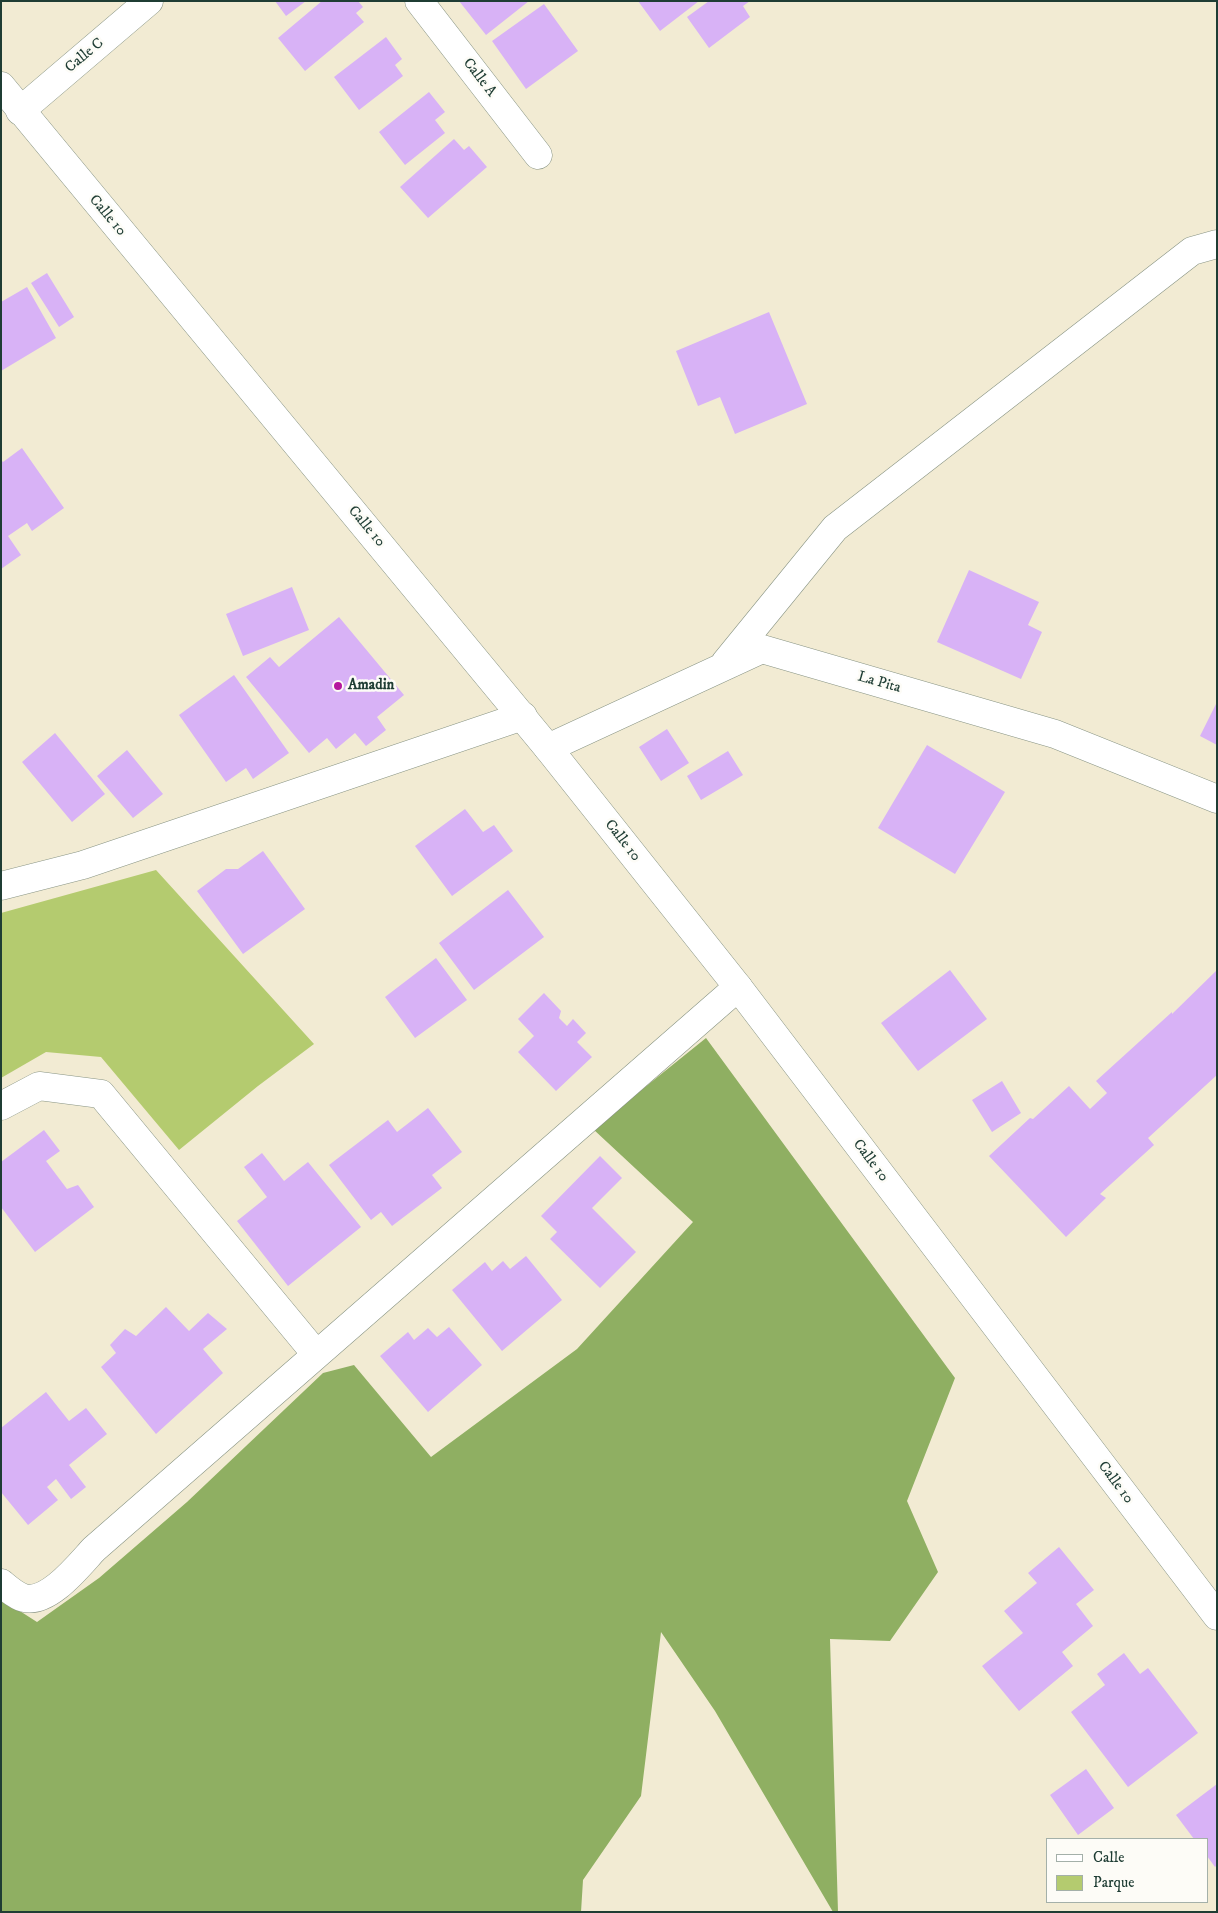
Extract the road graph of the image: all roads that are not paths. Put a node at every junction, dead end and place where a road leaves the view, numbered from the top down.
1 (150, 1) edge
2 (419, 1) edge
3 (1, 86) edge
4 (20, 111) junction
5 (538, 155) dead end
6 (1217, 244) edge
7 (721, 668) junction
8 (523, 716) junction
9 (548, 748) junction
10 (1217, 799) edge
11 (1, 886) edge
12 (738, 987) junction
13 (1, 1106) edge
14 (316, 1354) junction
15 (1, 1583) edge
16 (1217, 1616) edge

1 - 4 street, Calle C
2 - 5 street, Calle A
3 - 4 street, Calle 10
4 - 8 street, Calle 10
6 - 7 street
7 - 9 street, La Pita
7 - 10 street, La Pita
8 - 9 street, Calle 10
8 - 11 street
9 - 12 street, Calle 10
12 - 14 street
12 - 16 street, Calle 10
13 - 14 street
14 - 15 street

